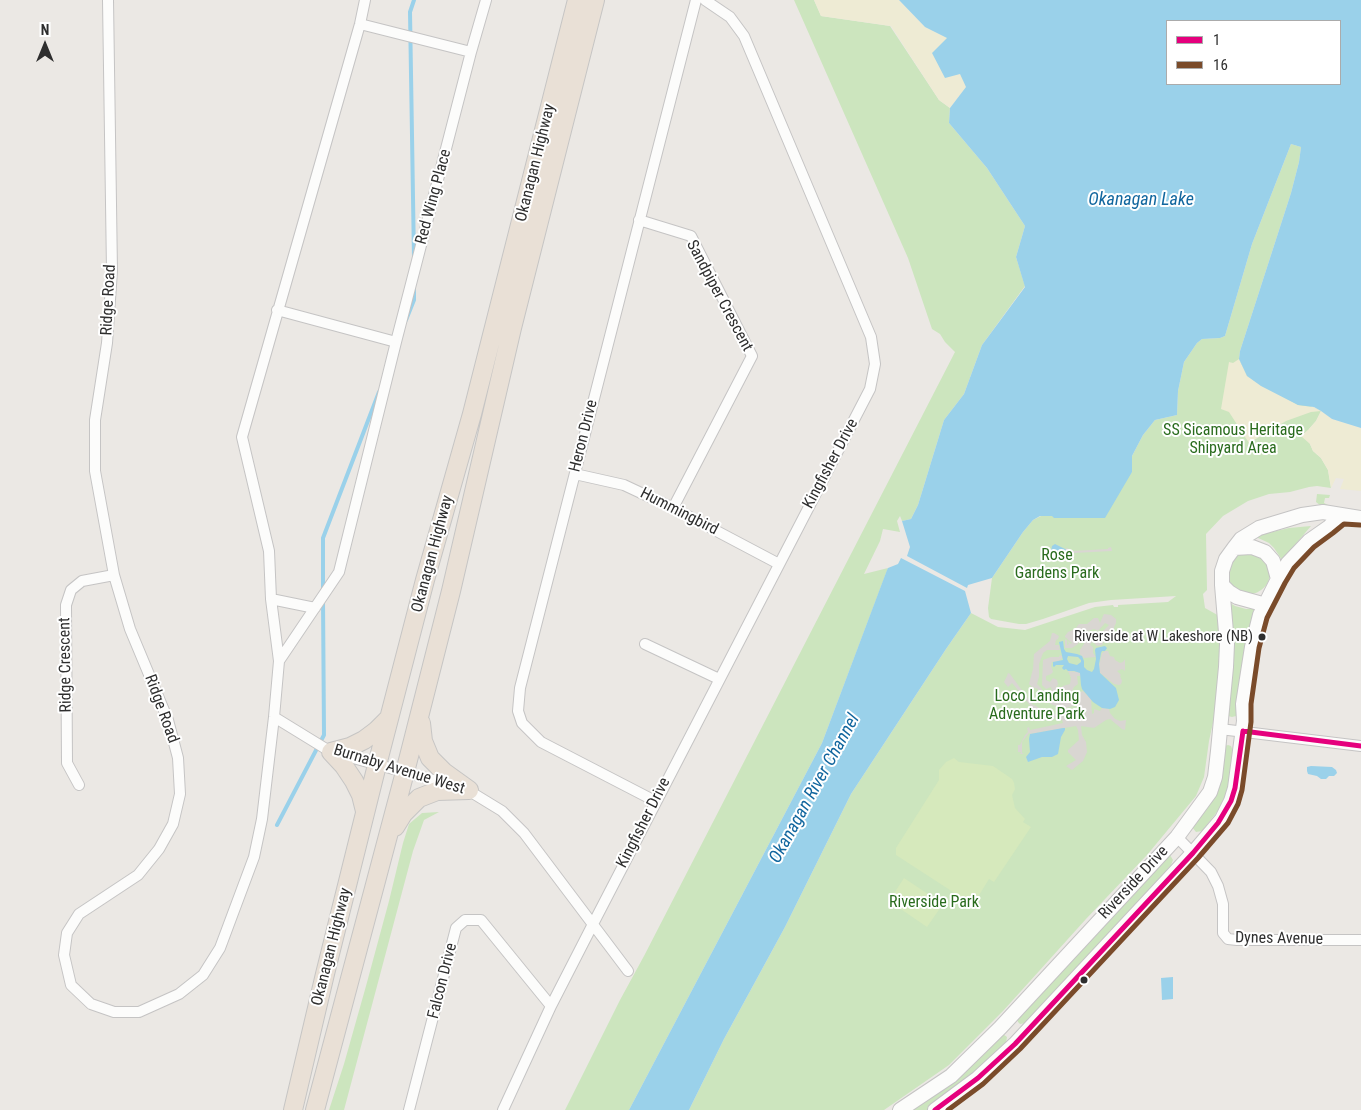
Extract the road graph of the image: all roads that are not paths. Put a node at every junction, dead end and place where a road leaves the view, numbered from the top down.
1 (108, 0) edge
2 (365, 0) edge
3 (486, 0) edge
4 (577, 0) edge
5 (595, 0) edge
6 (696, 0) edge
7 (705, 0) edge
8 (360, 24) junction
9 (471, 52) junction
10 (639, 220) junction
11 (278, 310) junction
12 (396, 342) junction
13 (574, 474) junction
14 (673, 508) junction
15 (1341, 516) junction
16 (1361, 518) edge
17 (1234, 548) junction
18 (779, 564) junction
19 (114, 575) junction
20 (1278, 579) junction
21 (1222, 584) junction
22 (271, 599) junction
23 (1266, 605) junction
24 (315, 608) junction
25 (645, 644) dead end
26 (280, 661) junction
27 (719, 679) junction
28 (420, 714) junction
29 (274, 718) junction
30 (389, 718) junction
31 (1220, 729) junction
32 (1242, 731) junction
33 (1361, 746) edge
34 (331, 752) junction
35 (377, 765) junction
36 (405, 772) junction
37 (79, 785) dead end
38 (469, 790) junction
39 (656, 801) junction
40 (365, 812) junction
41 (1176, 837) junction
42 (388, 838) junction
43 (1193, 853) junction
44 (592, 924) junction
45 (1361, 940) edge
46 (628, 971) dead end
47 (551, 1006) junction
48 (293, 1110) edge
49 (315, 1110) edge
50 (410, 1110) edge
51 (503, 1110) edge
52 (900, 1110) edge
53 (935, 1110) edge

1 - 19 street, Ridge Road
2 - 8 street
3 - 9 street, Red Wing Place
4 - 30 highway, Okanagan Highway
5 - 28 highway, Okanagan Highway
6 - 10 street, Heron Drive
7 - 18 street, Kingfisher Drive
8 - 9 street
8 - 11 street
9 - 12 street, Red Wing Place
10 - 13 street, Heron Drive
10 - 14 street, Sandpiper Crescent
11 - 12 street
11 - 22 street
12 - 24 street, Red Wing Place
13 - 14 street, Hummingbird
13 - 39 street, Heron Drive
14 - 18 street, Hummingbird
15 - 16 street
15 - 17 street
15 - 20 street
17 - 20 street
17 - 21 street
18 - 27 street, Kingfisher Drive
19 - 29 street, Ridge Road
19 - 37 street, Ridge Crescent
20 - 23 street
21 - 23 street
21 - 31 street, Riverside Drive
22 - 24 street
22 - 26 street
23 - 32 street, Riverside Drive
24 - 26 street, Red Wing Place
25 - 27 street
26 - 29 street
27 - 39 street, Kingfisher Drive
28 - 36 highway, Okanagan Highway
28 - 38 highway
29 - 34 street, Burnaby Avenue West
30 - 34 highway
30 - 35 highway, Okanagan Highway
31 - 32 street
31 - 41 street, Riverside Drive
32 - 33 street
32 - 43 street, Riverside Drive
34 - 35 street, Burnaby Avenue West
34 - 40 highway
35 - 36 street, Burnaby Avenue West
35 - 40 highway, Okanagan Highway
36 - 38 street, Burnaby Avenue West
36 - 42 highway, Okanagan Highway
38 - 42 highway
38 - 44 street, Burnaby Avenue West
39 - 44 street, Kingfisher Drive
40 - 48 highway, Okanagan Highway
41 - 43 street, Dynes Avenue
41 - 52 street, Riverside Drive
42 - 49 highway, Okanagan Highway
43 - 45 street, Dynes Avenue
43 - 53 street, Riverside Drive
44 - 46 street, Burnaby Avenue West
44 - 47 street
47 - 50 street, Falcon Drive
47 - 51 street

